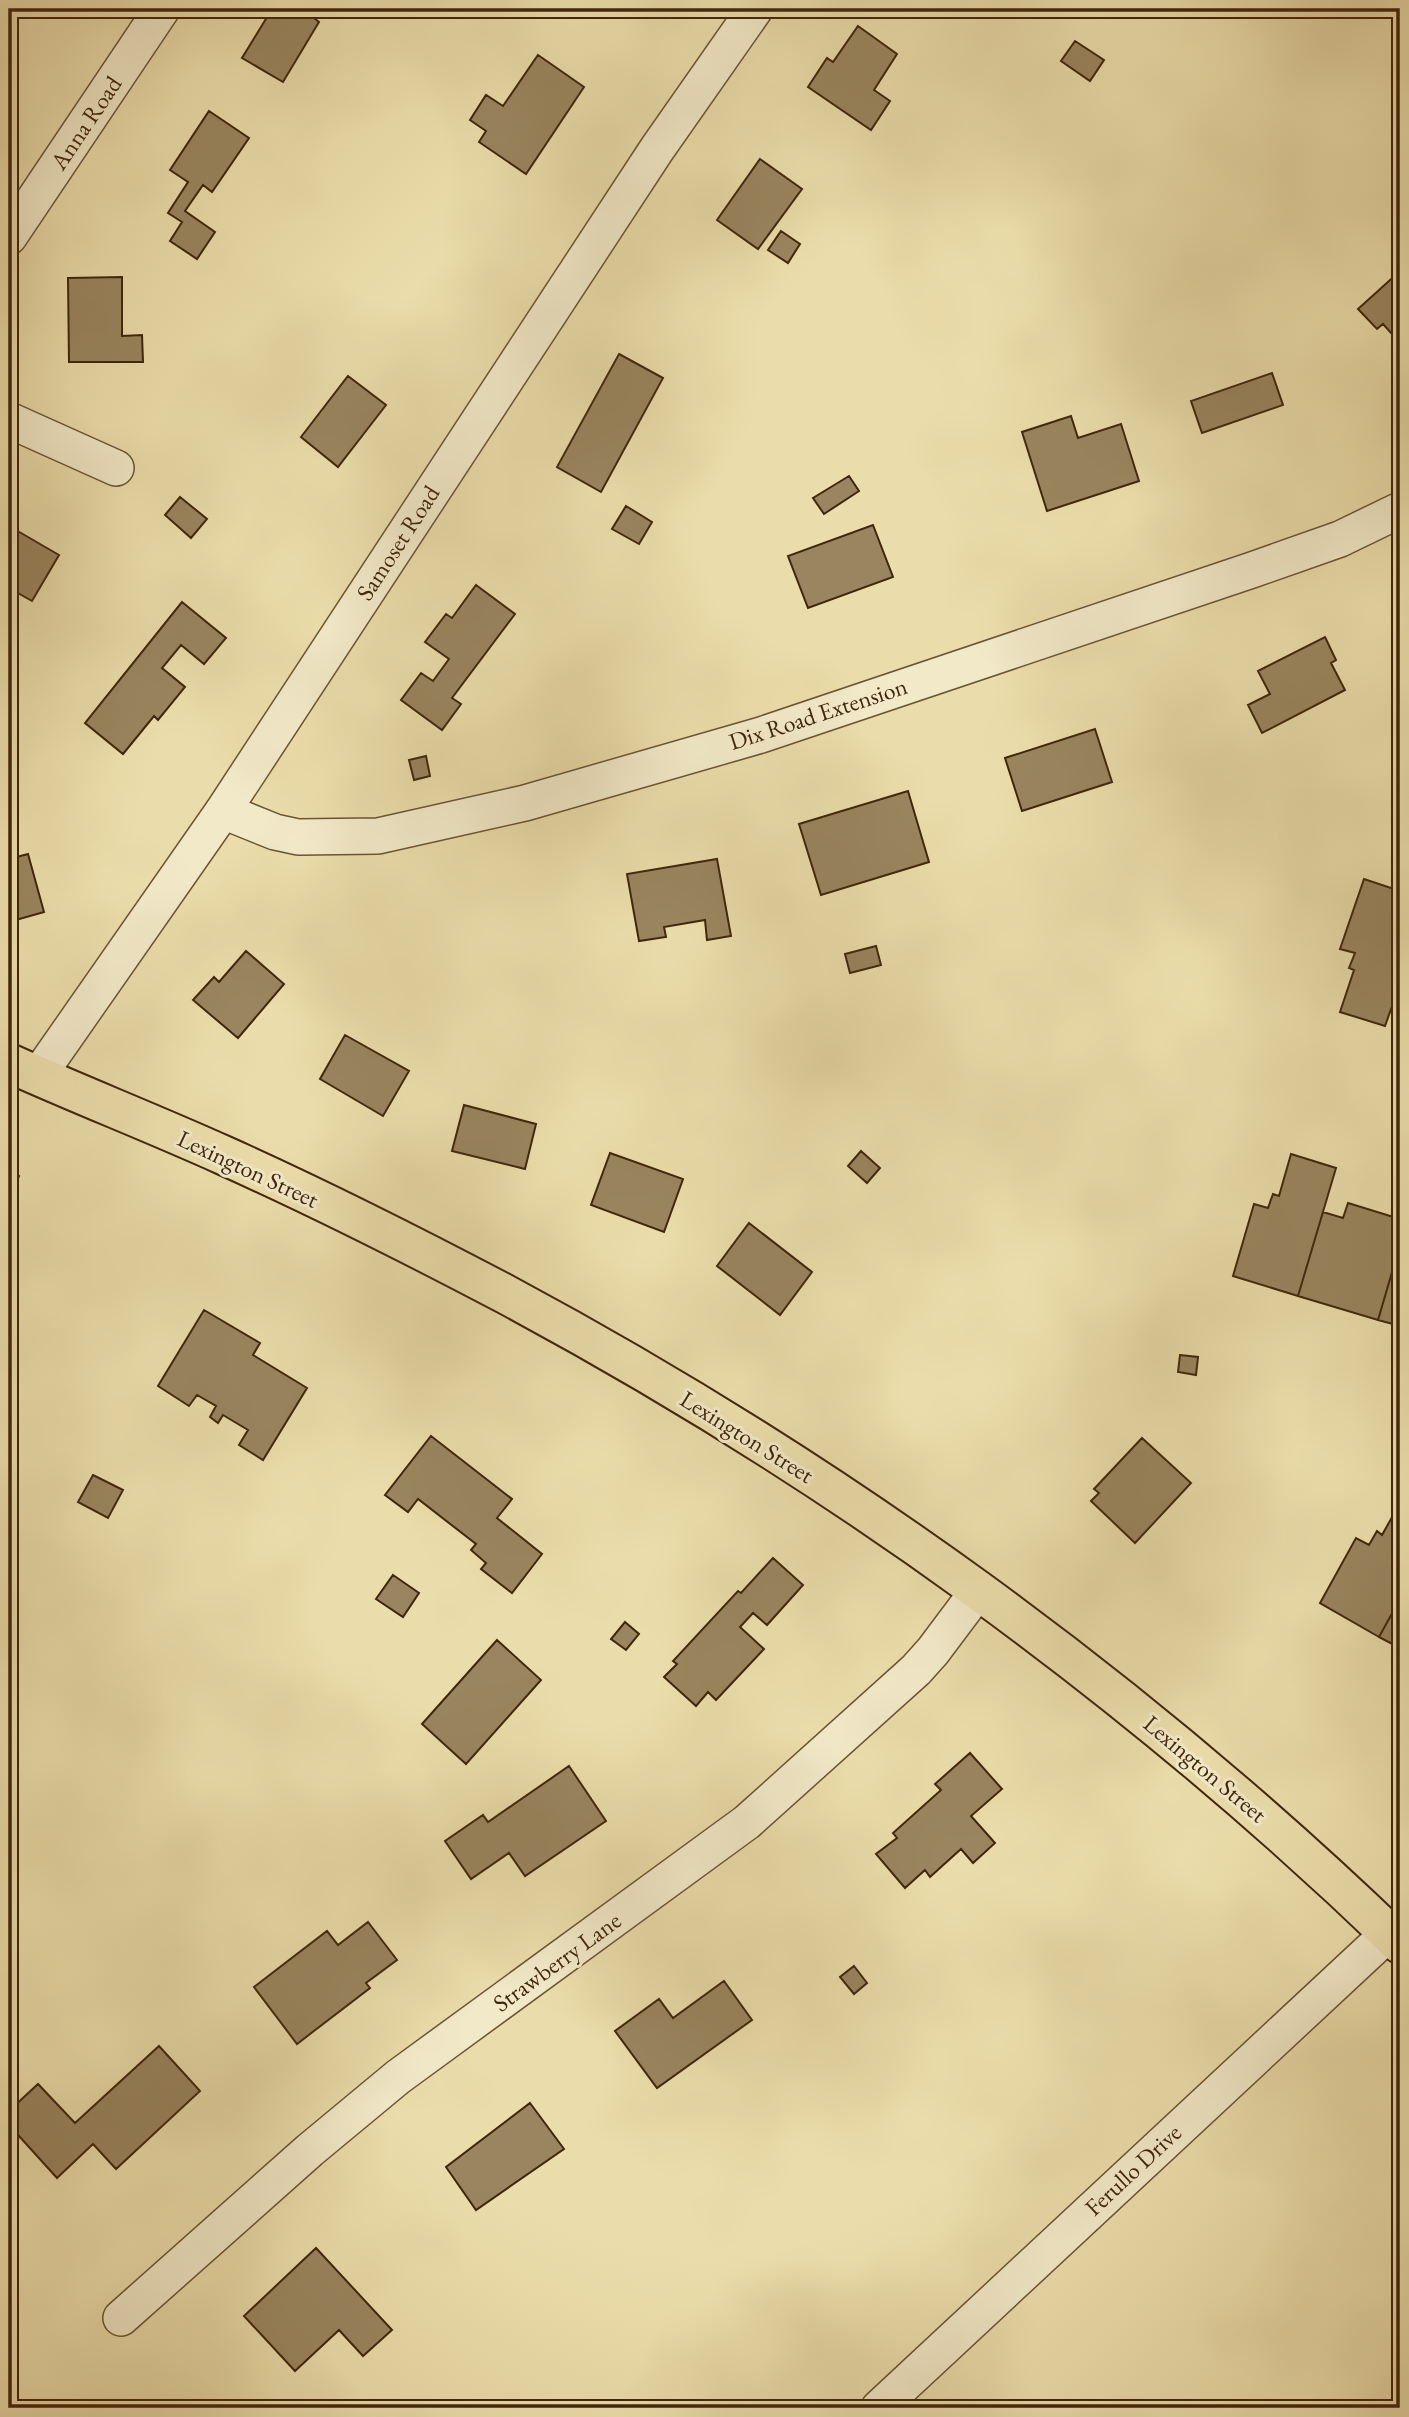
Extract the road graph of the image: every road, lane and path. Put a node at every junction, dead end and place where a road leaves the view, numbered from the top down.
1 (162, 9) edge
2 (755, 9) edge
3 (9, 237) edge
4 (9, 420) edge
5 (116, 468) dead end
6 (1400, 510) edge
7 (223, 811) junction
8 (23, 1070) edge
9 (978, 1591) junction
10 (1395, 1938) edge
11 (121, 2318) dead end
12 (879, 2408) edge

1 - 3 street, Anna Road
2 - 7 street, Samoset Road
4 - 5 street
6 - 7 street, Dix Road Extension
7 - 8 street, Samoset Road
8 - 9 main road, Lexington Street
9 - 10 main road, Lexington Street
9 - 11 street, Strawberry Lane
10 - 12 street, Ferullo Drive

